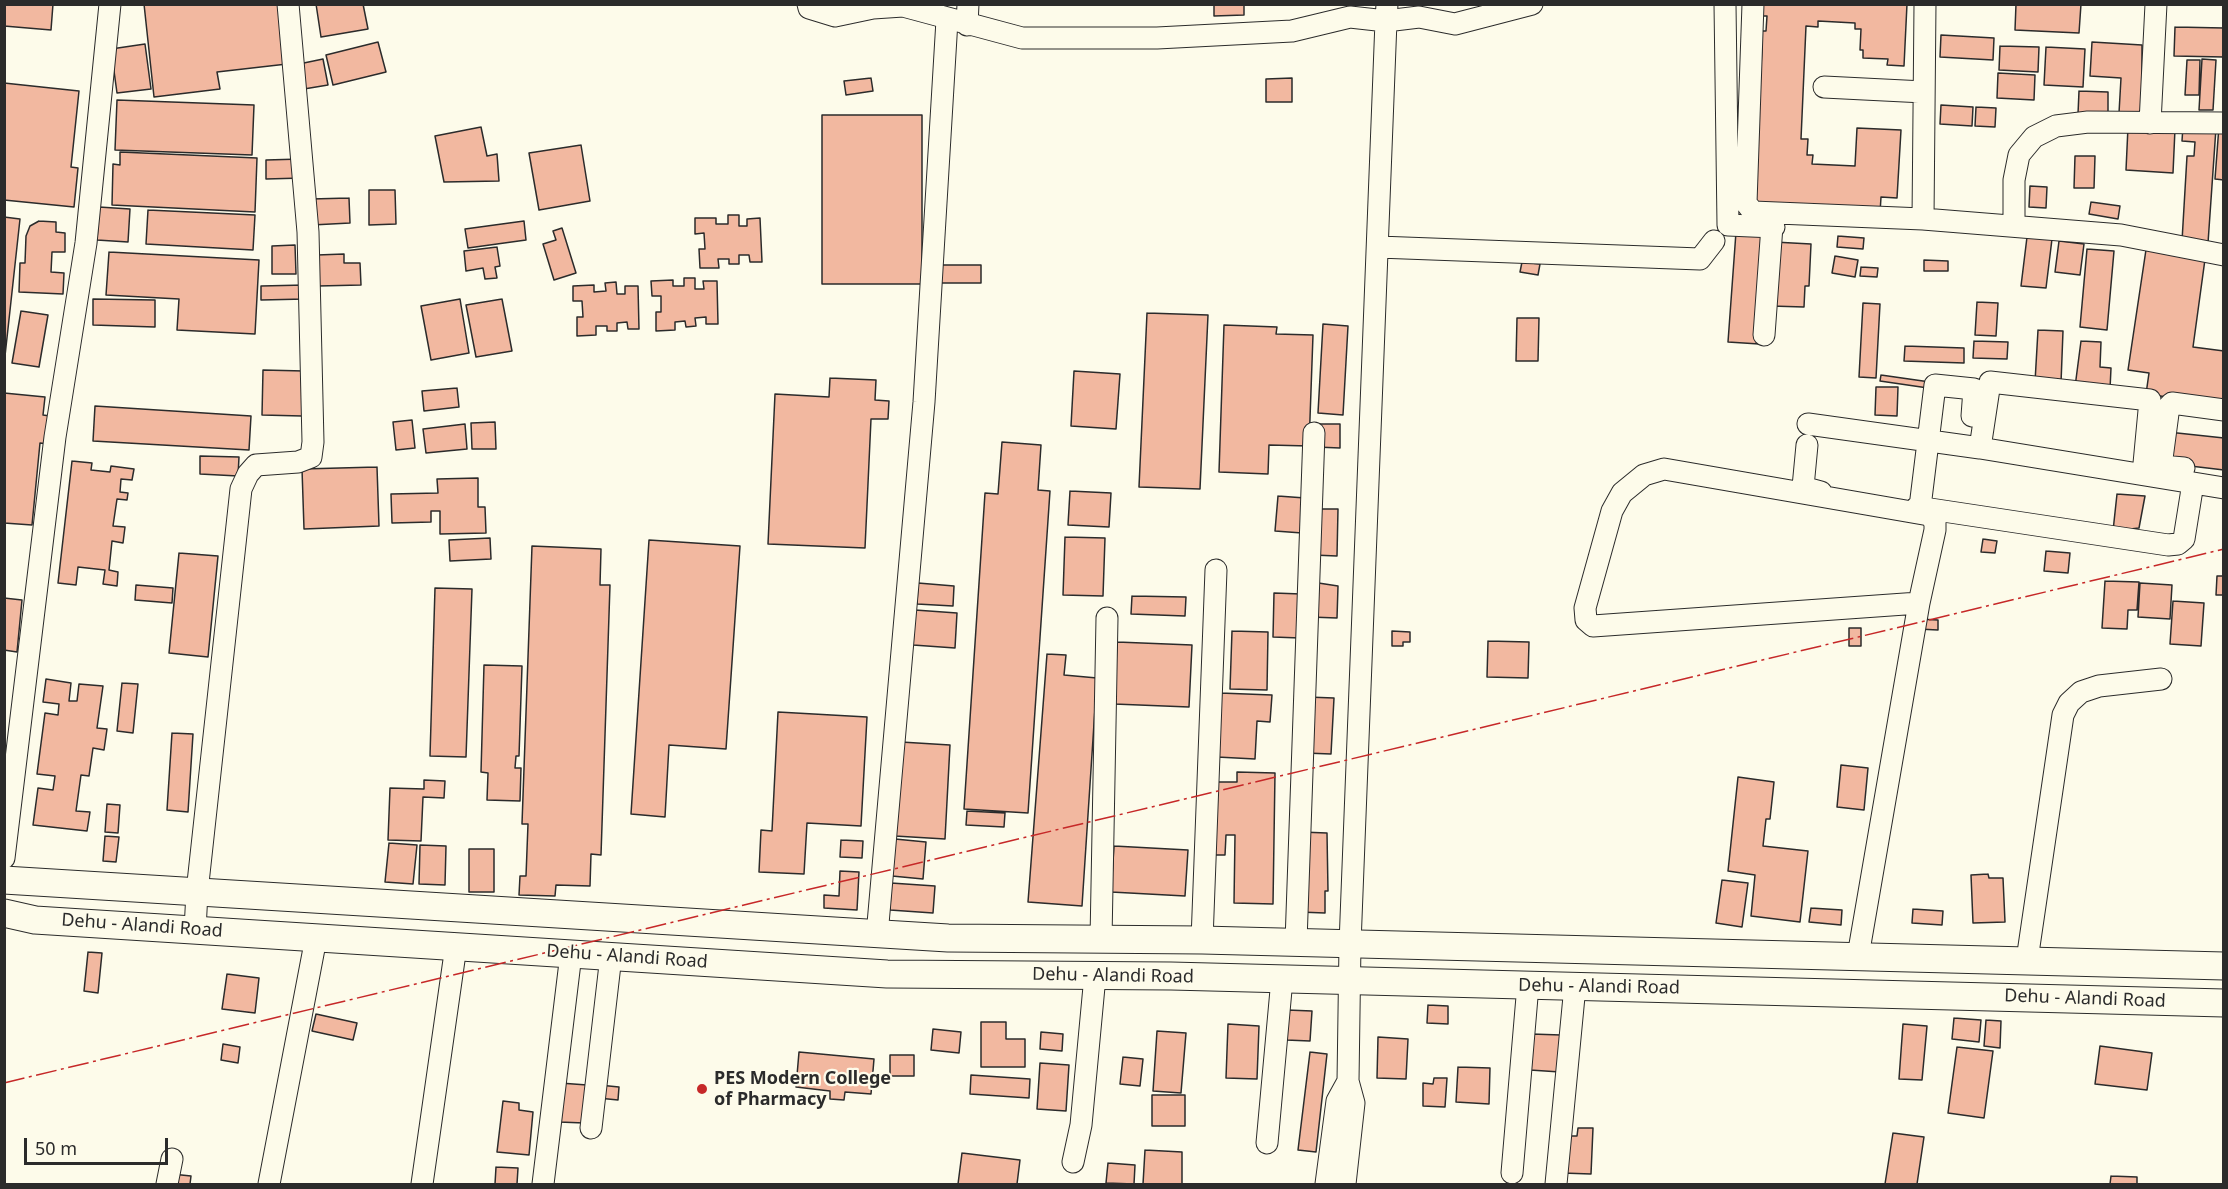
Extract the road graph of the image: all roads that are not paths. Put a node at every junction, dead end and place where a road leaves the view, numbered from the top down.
1 (110, 4) edge
2 (288, 4) edge
3 (808, 4) edge
4 (1532, 4) edge
5 (1725, 4) edge
6 (1753, 4) edge
7 (1925, 4) edge
8 (2156, 4) edge
9 (1427, 11) edge
10 (1386, 13) edge
11 (961, 16) edge
12 (1824, 87) dead end
13 (1924, 92) junction
14 (2150, 123) junction
15 (2223, 123) edge
16 (1923, 219) junction
17 (2014, 226) junction
18 (1714, 241) dead end
19 (1378, 247) junction
20 (2223, 255) edge
21 (1764, 335) dead end
22 (2223, 410) edge
23 (1808, 424) dead end
24 (1314, 433) dead end
25 (1928, 441) junction
26 (1808, 445) dead end
27 (1975, 447) junction
28 (2223, 473) edge
29 (2143, 474) junction
30 (2193, 483) junction
31 (2223, 488) edge
32 (1920, 507) junction
33 (1216, 570) dead end
34 (1919, 603) junction
35 (1107, 618) dead end
36 (2161, 680) dead end
37 (4, 858) edge
38 (4, 880) edge
39 (197, 892) junction
40 (4, 908) edge
41 (5, 913) edge
42 (195, 930) junction
43 (877, 935) junction
44 (316, 938) junction
45 (1101, 939) junction
46 (1202, 940) junction
47 (1296, 942) junction
48 (1350, 944) junction
49 (456, 946) junction
50 (571, 954) junction
51 (611, 956) junction
52 (1858, 956) junction
53 (2027, 960) junction
54 (2223, 966) edge
55 (1095, 976) junction
56 (1282, 979) junction
57 (1349, 981) junction
58 (1528, 985) junction
59 (1575, 986) junction
60 (2223, 1003) edge
61 (1348, 1081) junction
62 (591, 1128) dead end
63 (1267, 1143) dead end
64 (172, 1159) dead end
65 (1073, 1162) dead end
66 (1512, 1173) dead end
67 (167, 1185) edge
68 (269, 1185) edge
69 (422, 1185) edge
70 (543, 1185) edge
71 (1326, 1185) edge
72 (1346, 1185) edge
73 (1556, 1185) edge

1 - 37 street
2 - 39 street
3 - 11 street
4 - 9 street
5 - 21 street
6 - 16 street
7 - 13 street
8 - 14 street
9 - 10 street
10 - 11 street
10 - 19 street
11 - 43 street
12 - 13 street
13 - 16 street
14 - 15 street
14 - 17 street
16 - 17 street
17 - 20 street
18 - 19 street
19 - 48 street
22 - 28 street
23 - 25 street
24 - 47 street
25 - 27 street
25 - 27 street
25 - 32 street
26 - 32 street
27 - 29 street
27 - 29 street
29 - 30 street
30 - 31 street
30 - 32 street
33 - 46 street
34 - 34 street
34 - 52 street
35 - 45 street
36 - 53 street
38 - 39 main road, Dehu - Alandi Road
39 - 42 street
39 - 43 main road, Dehu - Alandi Road
40 - 41 street
41 - 42 main road, Dehu - Alandi Road
42 - 44 main road, Dehu - Alandi Road
43 - 45 main road, Dehu - Alandi Road
44 - 49 main road, Dehu - Alandi Road
44 - 68 street
45 - 46 main road, Dehu - Alandi Road
46 - 47 main road, Dehu - Alandi Road
47 - 48 main road, Dehu - Alandi Road
48 - 52 main road, Dehu - Alandi Road
48 - 57 street
49 - 50 main road, Dehu - Alandi Road
49 - 69 street
50 - 51 main road, Dehu - Alandi Road
50 - 70 street
51 - 55 main road, Dehu - Alandi Road
51 - 62 street
52 - 53 main road, Dehu - Alandi Road
53 - 54 main road, Dehu - Alandi Road
55 - 56 main road, Dehu - Alandi Road
55 - 65 street
56 - 57 main road, Dehu - Alandi Road
56 - 63 street
57 - 58 main road, Dehu - Alandi Road
57 - 61 street
58 - 59 main road, Dehu - Alandi Road
58 - 66 street
59 - 60 main road, Dehu - Alandi Road
59 - 73 street
61 - 71 street
61 - 72 street
64 - 67 street

